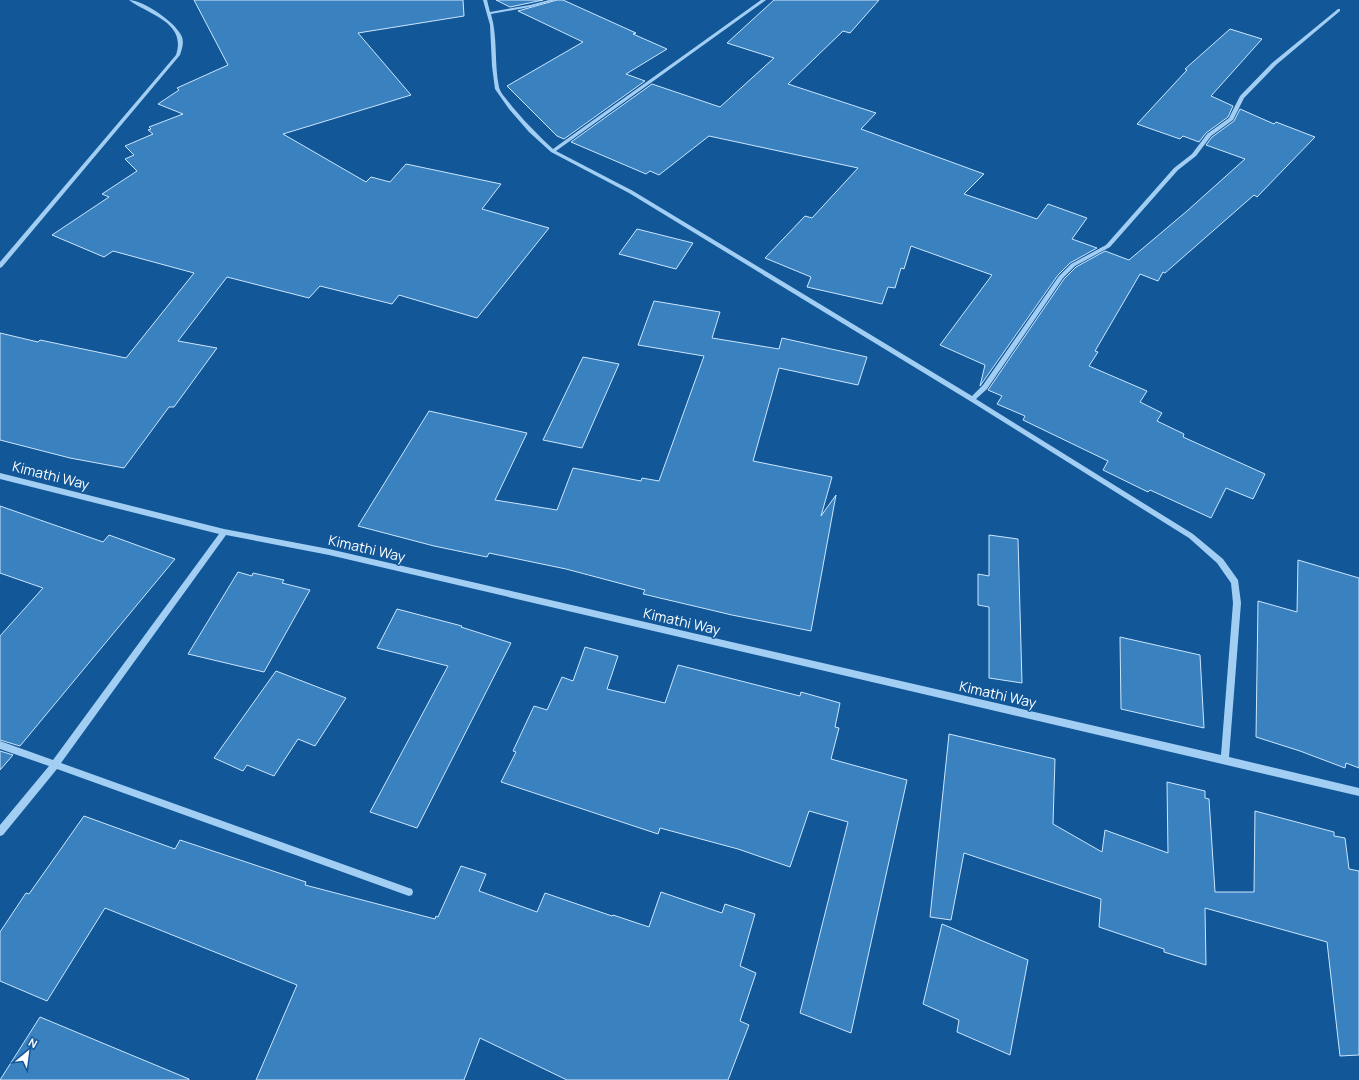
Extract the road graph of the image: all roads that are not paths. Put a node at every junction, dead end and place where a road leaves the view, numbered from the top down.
1 (131, 0) edge
2 (485, 0) edge
3 (554, 0) edge
4 (764, 0) edge
5 (1339, 10) dead end
6 (490, 13) junction
7 (552, 151) junction
8 (0, 266) edge
9 (972, 399) junction
10 (0, 476) edge
11 (224, 532) junction
12 (0, 745) edge
13 (1225, 760) junction
14 (55, 765) junction
15 (1359, 792) edge
16 (0, 832) edge
17 (409, 892) dead end

1 - 8 street
2 - 6 street
3 - 6 street
4 - 7 street
5 - 9 street
6 - 7 street
7 - 9 street
9 - 13 street
10 - 11 street, Kimathi Way
11 - 13 street, Kimathi Way
11 - 14 street
12 - 14 street
13 - 15 street, Kimathi Way
14 - 16 street
14 - 17 street

